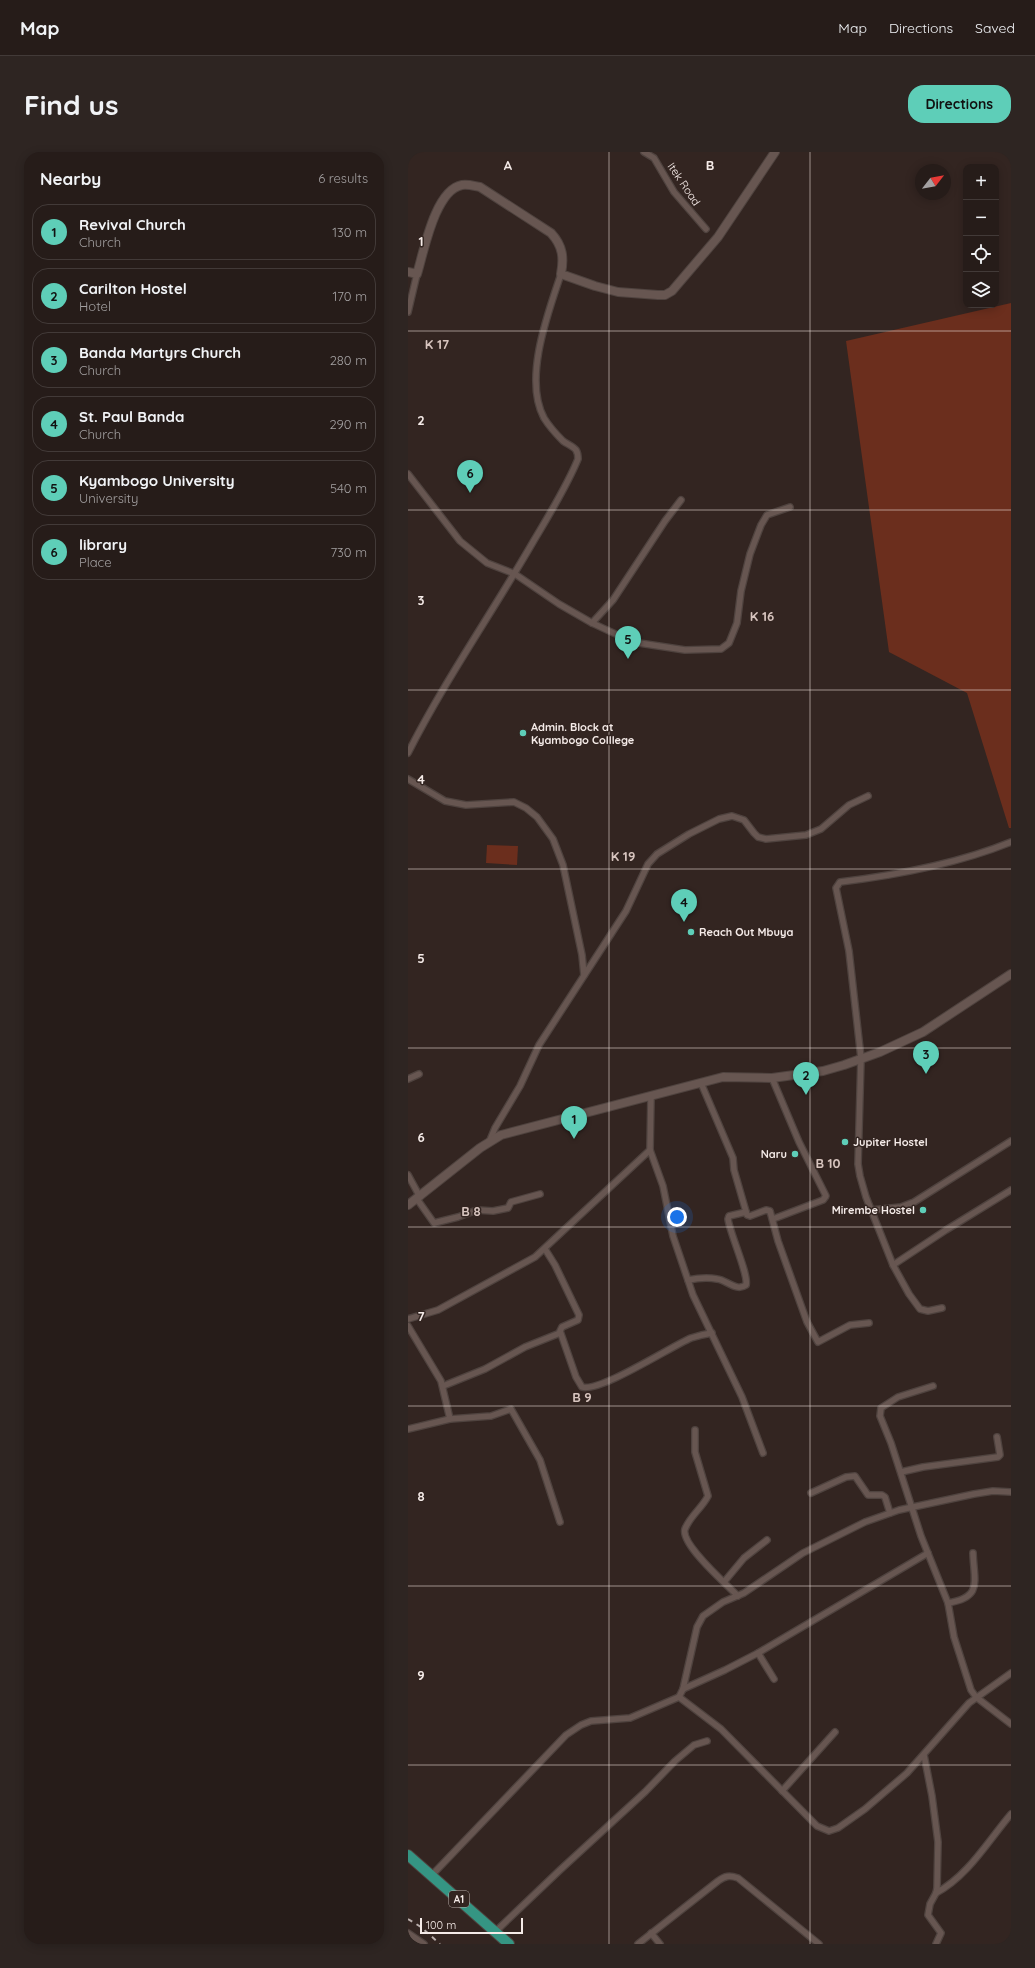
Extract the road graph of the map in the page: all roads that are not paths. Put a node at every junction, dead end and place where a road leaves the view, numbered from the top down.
1 (644, 152) edge
2 (775, 152) edge
3 (706, 229) dead end
4 (408, 272) edge
5 (417, 274) junction
6 (561, 274) junction
7 (408, 312) edge
8 (408, 474) edge
9 (681, 500) dead end
10 (790, 507) dead end
11 (515, 574) junction
12 (592, 623) junction
13 (408, 753) edge
14 (408, 779) edge
15 (868, 796) dead end
16 (1011, 842) edge
17 (1011, 974) edge
18 (584, 975) junction
19 (861, 1058) junction
20 (419, 1074) dead end
21 (772, 1078) junction
22 (408, 1079) edge
23 (701, 1083) junction
24 (651, 1096) junction
25 (490, 1140) junction
26 (1011, 1141) edge
27 (650, 1150) junction
28 (408, 1175) edge
29 (1011, 1190) edge
30 (540, 1194) dead end
31 (419, 1198) junction
32 (408, 1205) edge
33 (872, 1210) junction
34 (746, 1212) junction
35 (773, 1219) junction
36 (545, 1249) junction
37 (893, 1265) junction
38 (688, 1280) junction
39 (942, 1308) dead end
40 (408, 1319) edge
41 (869, 1323) dead end
42 (408, 1326) edge
43 (560, 1333) junction
44 (712, 1333) junction
45 (443, 1386) junction
46 (933, 1386) dead end
47 (450, 1420) junction
48 (408, 1429) edge
49 (695, 1430) dead end
50 (996, 1436) dead end
51 (763, 1453) dead end
52 (901, 1472) junction
53 (1011, 1492) edge
54 (811, 1493) dead end
55 (912, 1507) junction
56 (890, 1513) junction
57 (560, 1522) dead end
58 (767, 1540) dead end
59 (928, 1553) junction
60 (973, 1553) dead end
61 (724, 1582) junction
62 (738, 1596) junction
63 (948, 1603) junction
64 (758, 1653) junction
65 (1011, 1673) edge
66 (774, 1679) dead end
67 (683, 1689) junction
68 (680, 1697) junction
69 (976, 1697) junction
70 (1011, 1724) edge
71 (835, 1732) dead end
72 (707, 1741) dead end
73 (924, 1755) junction
74 (782, 1790) junction
75 (1011, 1814) edge
76 (408, 1854) edge
77 (432, 1875) junction
78 (936, 1893) junction
79 (496, 1931) junction
80 (408, 1933) edge
81 (651, 1933) junction
82 (424, 1944) edge
83 (509, 1944) edge
84 (638, 1944) edge
85 (660, 1944) edge
86 (819, 1944) edge
87 (936, 1944) edge

1 - 3 street, Itek Road
2 - 6 street
4 - 5 street
5 - 6 street
5 - 7 street
6 - 11 street
8 - 11 street
9 - 12 street
10 - 12 street
11 - 12 street
11 - 13 street
14 - 18 street
15 - 18 street
16 - 19 street
17 - 19 street
18 - 25 street
19 - 21 street
19 - 33 street
20 - 22 street
21 - 23 street
21 - 35 street
23 - 24 street
23 - 34 street
24 - 25 street
24 - 27 street
25 - 31 street
26 - 33 street
27 - 36 street
27 - 38 street
28 - 31 street
29 - 37 street
30 - 31 street
31 - 32 street
33 - 37 street
34 - 35 street
34 - 38 street
35 - 41 street
36 - 40 street
36 - 43 street
37 - 39 street
38 - 44 street
42 - 45 street
43 - 44 street
43 - 45 street
44 - 51 street
45 - 47 street
46 - 52 street
47 - 48 street
47 - 57 street
49 - 61 street
50 - 52 street
52 - 55 street
53 - 55 street
54 - 56 street
55 - 56 street
55 - 59 street
56 - 62 street
58 - 61 street
59 - 63 street
59 - 64 street
60 - 63 street
61 - 62 street
62 - 67 street
63 - 69 street
64 - 66 street
64 - 67 street
65 - 69 street
67 - 68 street
68 - 74 street
68 - 77 street
69 - 70 street
69 - 73 street
71 - 74 street
72 - 79 street
73 - 74 street
73 - 78 street
75 - 78 street
76 - 77 highway, A1
77 - 79 highway, A1
78 - 87 street
79 - 83 highway, A1
80 - 82 street
81 - 84 street
81 - 85 street
81 - 86 street

